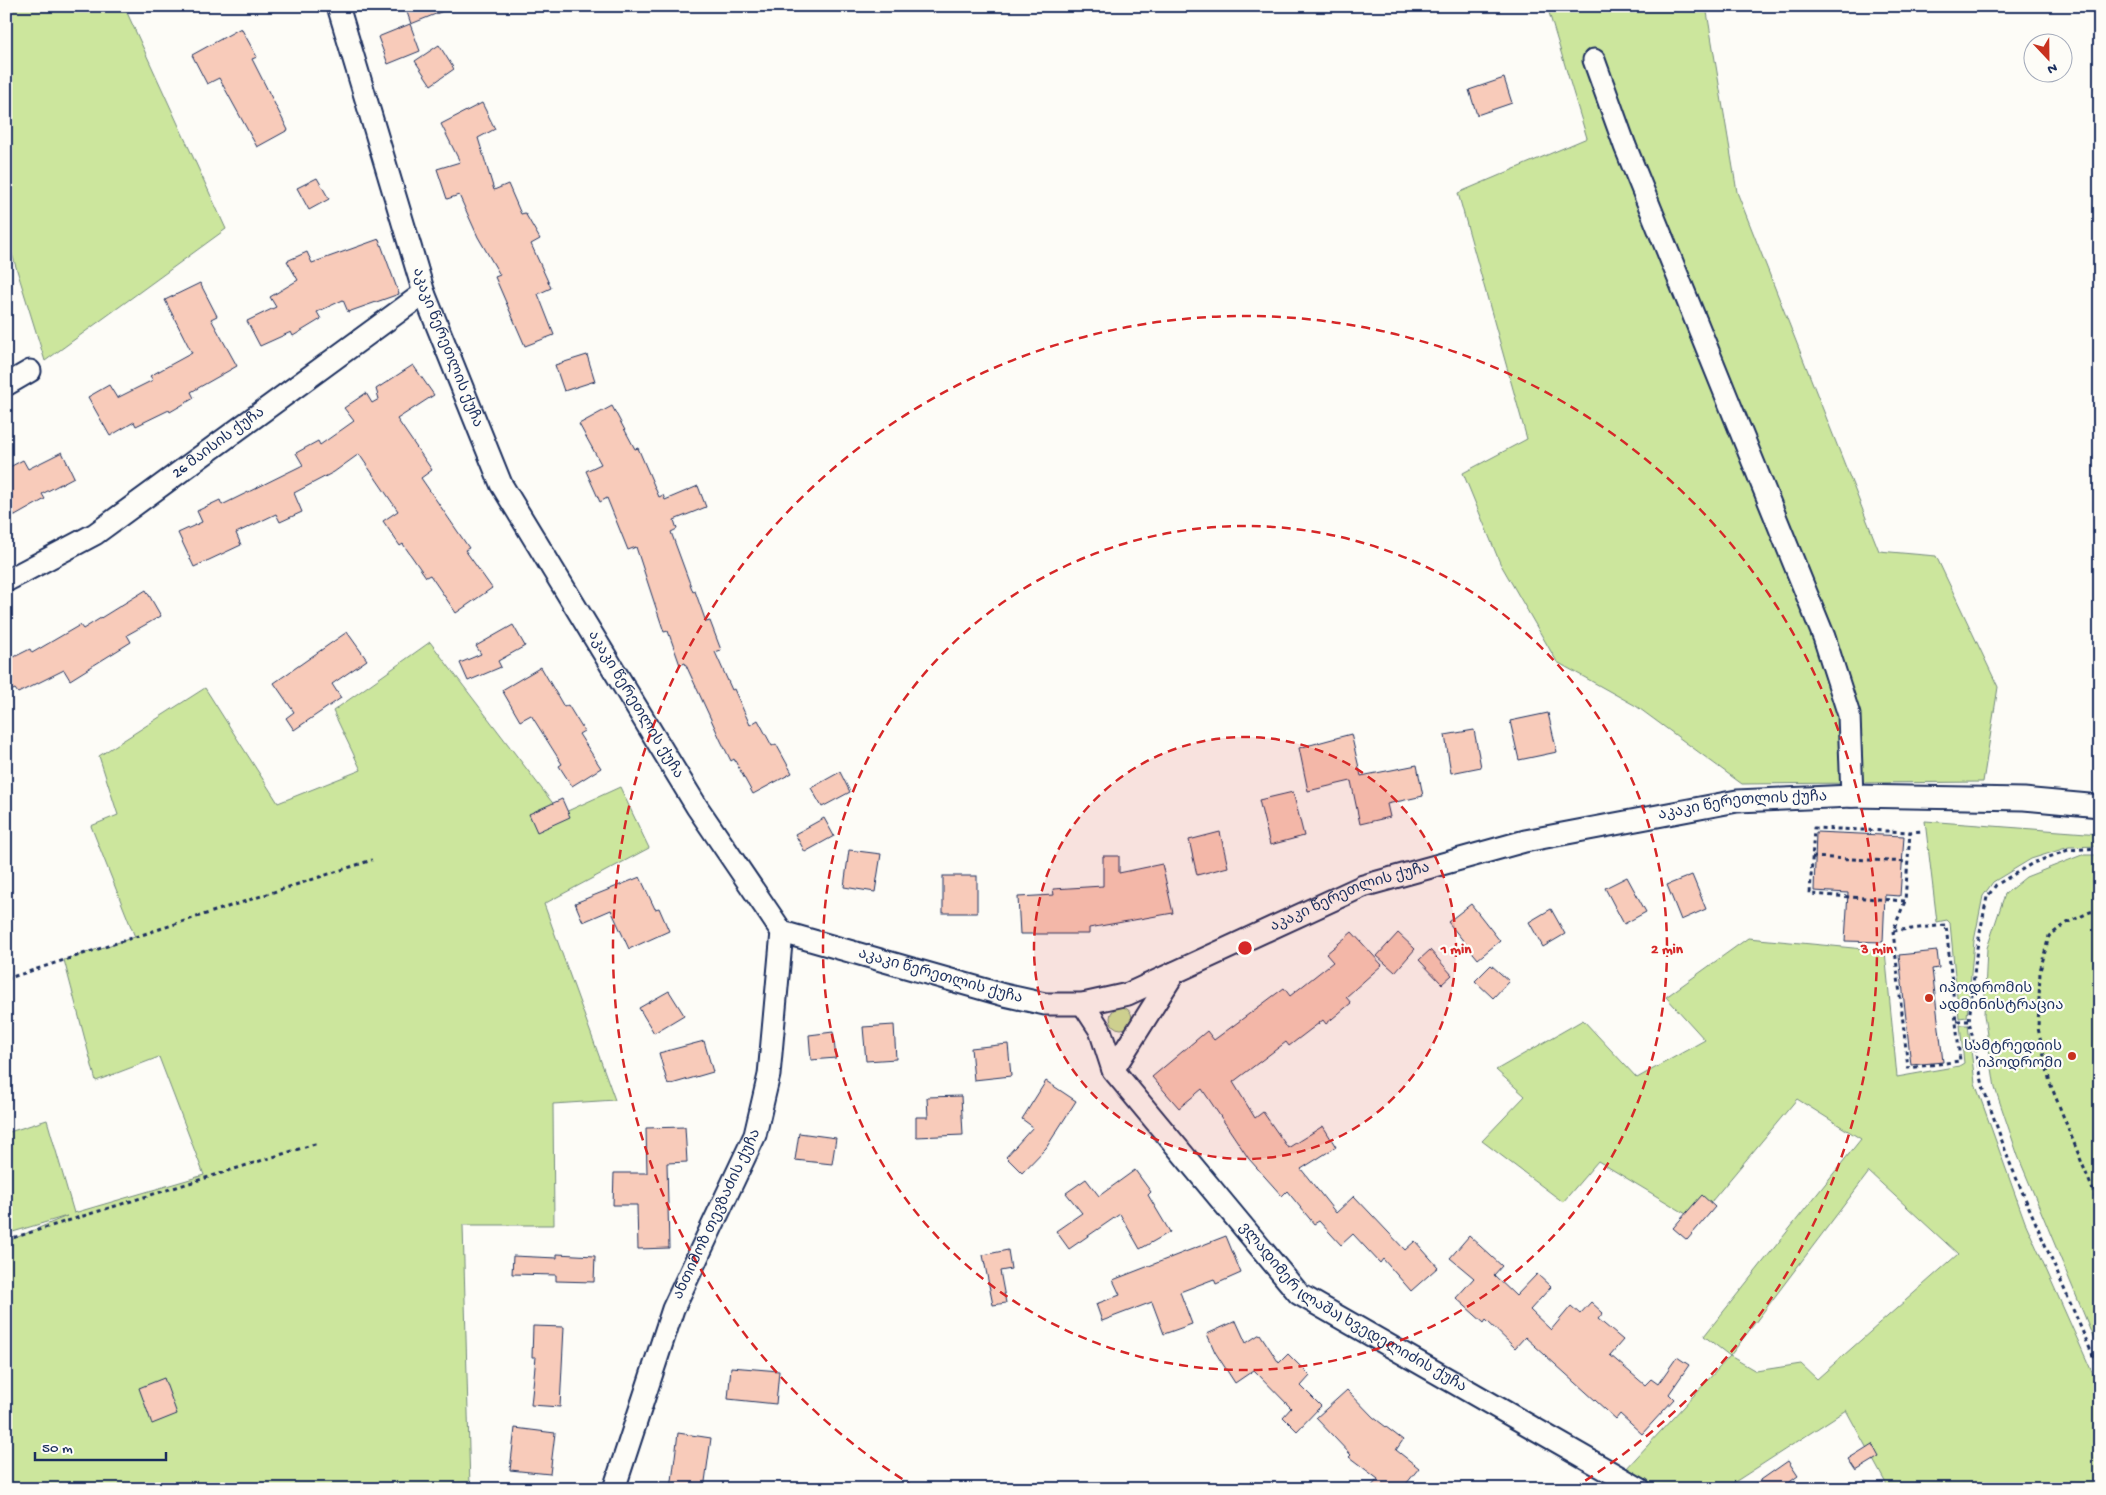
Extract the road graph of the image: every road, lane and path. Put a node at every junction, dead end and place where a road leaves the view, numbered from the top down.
1 (338, 6) edge
2 (1594, 60) dead end
3 (424, 293) junction
4 (30, 371) dead end
5 (6, 385) edge
6 (6, 581) edge
7 (1852, 796) junction
8 (2100, 806) edge
9 (1923, 831) dead end
10 (1910, 832) junction
11 (2100, 848) edge
12 (1812, 857) junction
13 (372, 860) dead end
14 (1908, 862) junction
15 (1905, 901) junction
16 (2100, 911) edge
17 (1893, 931) junction
18 (782, 932) junction
19 (1174, 973) junction
20 (6, 979) edge
21 (1083, 1004) junction
22 (1957, 1021) junction
23 (1969, 1021) junction
24 (1113, 1070) junction
25 (318, 1143) dead end
26 (2100, 1208) edge
27 (6, 1240) edge
28 (2100, 1372) edge
29 (614, 1489) edge
30 (1640, 1489) edge

1 - 3 street, აკაკი წერეთლის ქუჩა
2 - 7 street
3 - 6 street, 26 მაისის ქუჩა
3 - 18 street, აკაკი წერეთლის ქუჩა
4 - 5 street
7 - 8 street, აკაკი წერეთლის ქუჩა
7 - 19 street, აკაკი წერეთლის ქუჩა
9 - 10 path
10 - 12 path
10 - 14 path
11 - 23 path
12 - 14 path
12 - 15 path
13 - 20 path
14 - 15 path
15 - 17 path
16 - 26 path
17 - 22 path
17 - 22 path
18 - 21 street, აკაკი წერეთლის ქუჩა
18 - 29 street, ანთიმოზ თევზაძის ქუჩა
19 - 21 street, აკაკი წერეთლის ქუჩა
19 - 24 street
21 - 24 street, ვლადიმერ (ლაშა) ხვედელიძის ქუჩა
22 - 23 path
23 - 28 path
24 - 30 street, ვლადიმერ (ლაშა) ხვედელიძის ქუჩა
25 - 27 path

